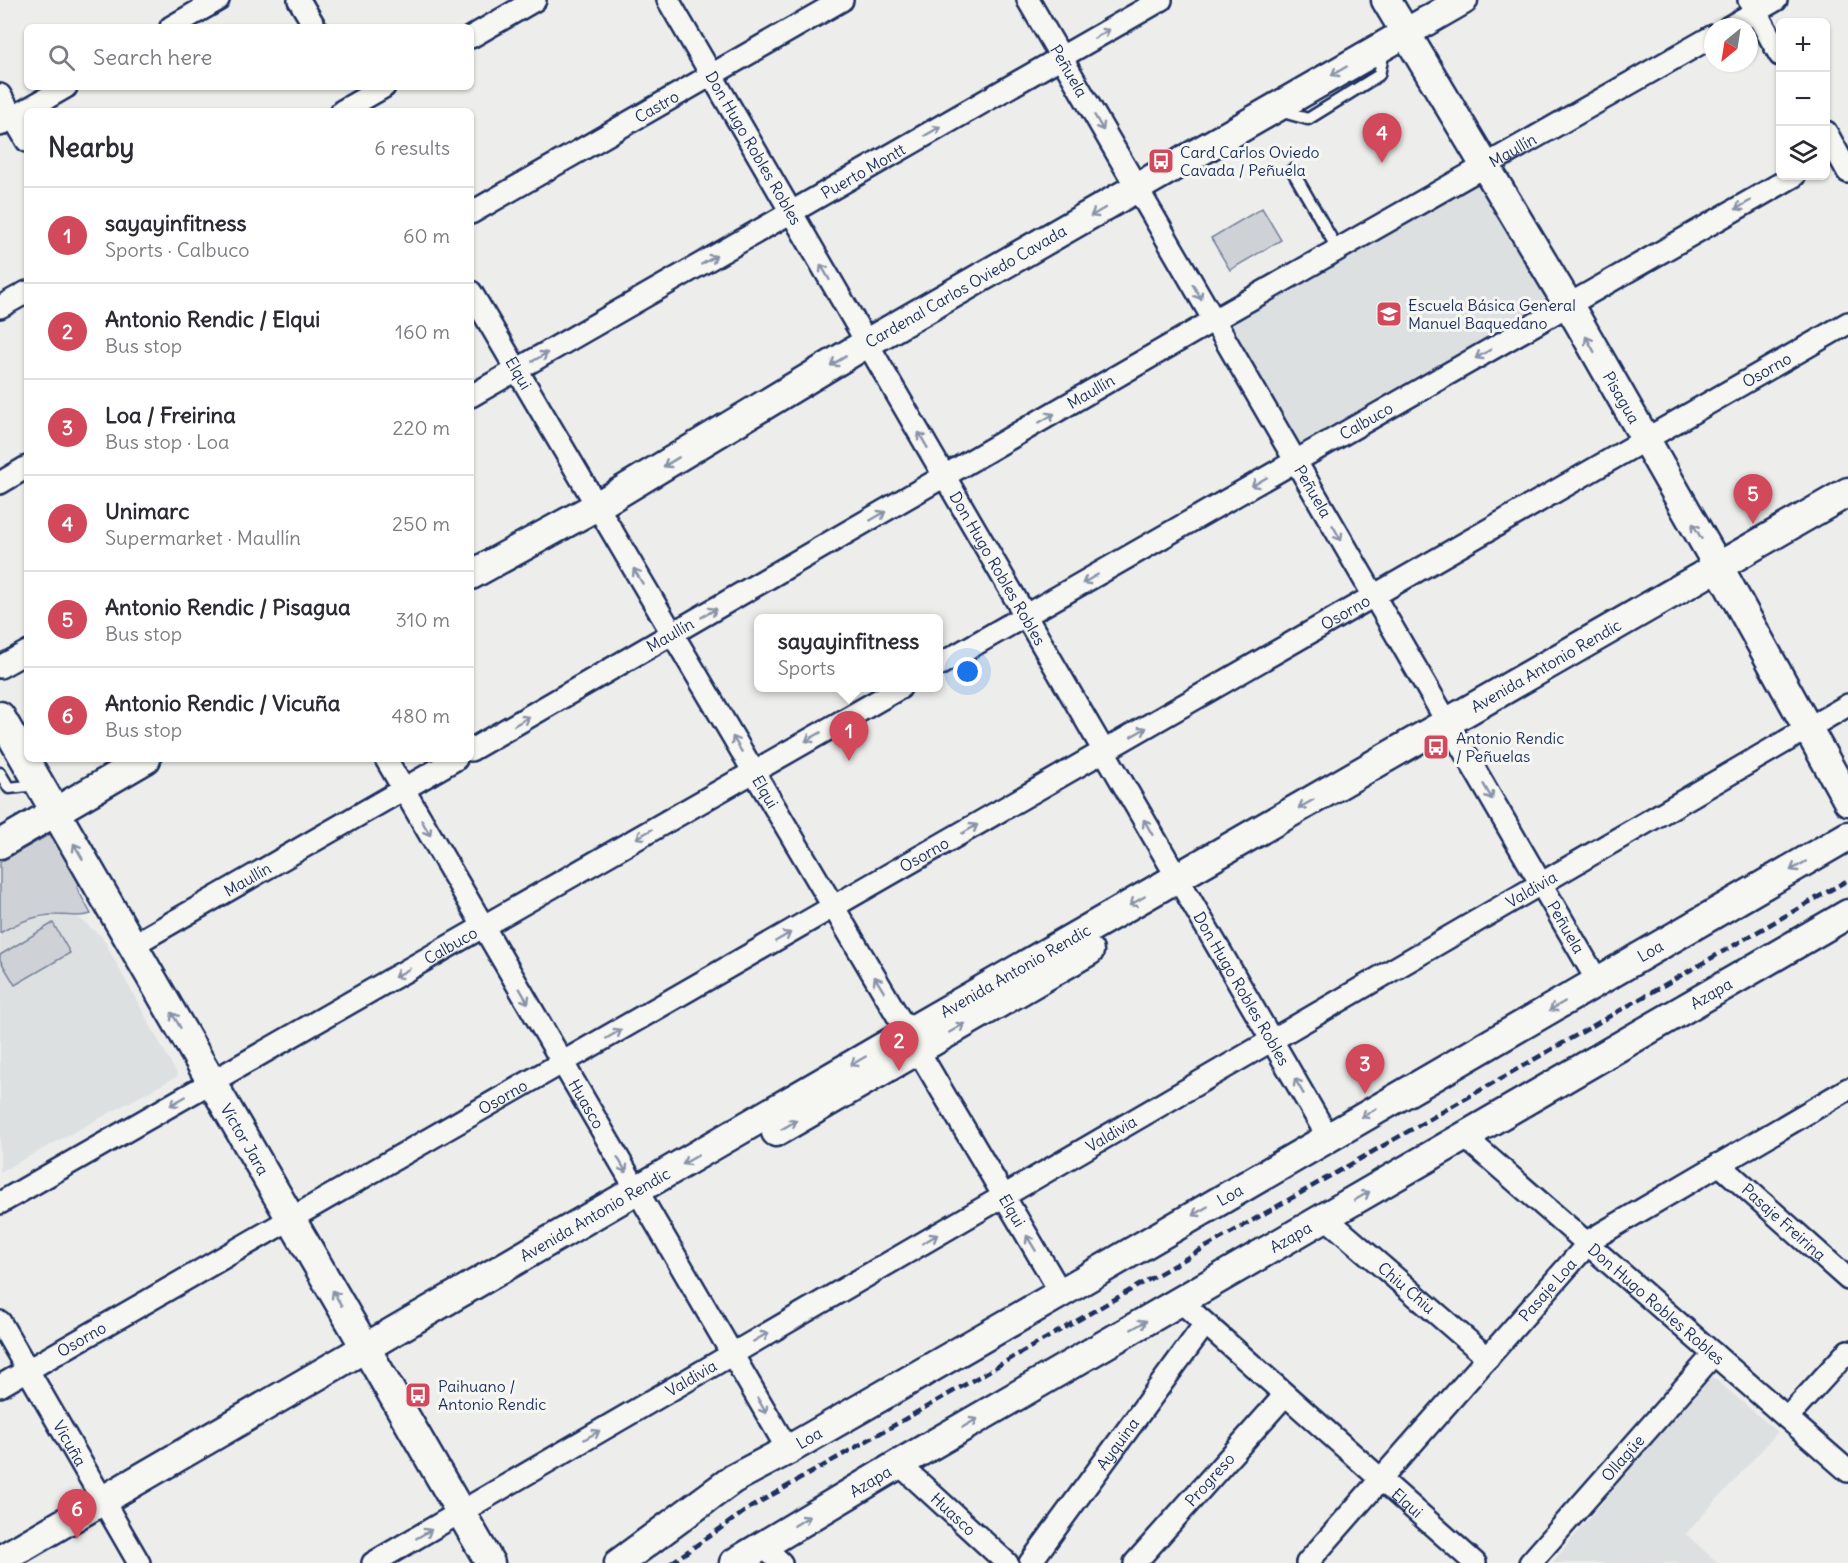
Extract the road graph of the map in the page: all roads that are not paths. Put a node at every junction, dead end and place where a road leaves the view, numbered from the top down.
1 (218, 0) edge
2 (299, 0) edge
3 (535, 0) edge
4 (668, 0) edge
5 (842, 0) edge
6 (1028, 0) edge
7 (1161, 0) edge
8 (1386, 0) edge
9 (1463, 0) edge
10 (1776, 0) edge
11 (1752, 6) edge
12 (1739, 18) edge
13 (176, 24) edge
14 (313, 24) edge
15 (474, 35) edge
16 (1395, 39) junction
17 (1704, 41) edge
18 (1776, 48) edge
19 (1061, 57) junction
20 (711, 75) junction
21 (61, 90) edge
22 (378, 90) edge
23 (0, 95) edge
24 (354, 103) edge
25 (30, 108) edge
26 (24, 111) edge
27 (7, 121) edge
28 (24, 138) edge
29 (1837, 151) edge
30 (1484, 168) junction
31 (1292, 170) dead end
32 (1848, 172) edge
33 (1787, 180) edge
34 (1138, 189) junction
35 (474, 211) edge
36 (791, 213) junction
37 (1338, 250) junction
38 (24, 294) edge
39 (474, 297) edge
40 (1568, 305) junction
41 (0, 307) edge
42 (1214, 321) junction
43 (1848, 323) edge
44 (867, 343) junction
45 (517, 370) junction
46 (474, 394) edge
47 (1644, 440) junction
48 (1295, 461) junction
49 (24, 469) edge
50 (945, 478) junction
51 (0, 483) edge
52 (1848, 492) edge
53 (597, 506) junction
54 (1848, 512) edge
55 (474, 573) edge
56 (1722, 574) junction
57 (1374, 596) junction
58 (1025, 616) junction
59 (672, 634) junction
60 (24, 654) edge
61 (943, 663) edge
62 (0, 667) edge
63 (891, 692) edge
64 (1848, 705) edge
65 (0, 716) edge
66 (1808, 728) junction
67 (1452, 730) junction
68 (474, 748) edge
69 (1105, 752) junction
70 (24, 757) edge
71 (27, 762) edge
72 (141, 762) edge
73 (388, 762) edge
74 (451, 762) edge
75 (753, 772) junction
76 (0, 773) edge
77 (40, 785) junction
78 (404, 789) junction
79 (1848, 801) edge
80 (56, 812) junction
81 (1848, 836) edge
82 (0, 844) edge
83 (1541, 883) junction
84 (1183, 886) junction
85 (834, 908) junction
86 (1848, 914) edge
87 (483, 926) junction
88 (133, 945) junction
89 (1598, 982) junction
90 (1272, 1040) junction
91 (913, 1042) junction
92 (563, 1064) junction
93 (212, 1082) junction
94 (1845, 1094) edge
95 (1328, 1137) junction
96 (1465, 1137) junction
97 (1719, 1164) junction
98 (1004, 1196) junction
99 (642, 1199) junction
100 (0, 1203) edge
101 (1325, 1218) junction
102 (292, 1219) junction
103 (1588, 1244) junction
104 (1848, 1279) edge
105 (1060, 1293) junction
106 (1180, 1301) junction
107 (0, 1323) edge
108 (1205, 1324) junction
109 (1848, 1351) edge
110 (732, 1354) junction
111 (1714, 1354) junction
112 (371, 1356) junction
113 (1488, 1358) junction
114 (28, 1370) junction
115 (0, 1386) edge
116 (1285, 1395) junction
117 (1787, 1418) junction
118 (788, 1450) junction
119 (899, 1464) junction
120 (1848, 1471) edge
121 (1380, 1479) junction
122 (108, 1509) junction
123 (460, 1512) junction
124 (772, 1554) edge
125 (0, 1560) edge
126 (28, 1563) edge
127 (139, 1563) edge
128 (373, 1563) edge
129 (490, 1563) edge
130 (619, 1563) edge
131 (734, 1563) edge
132 (1007, 1563) edge
133 (1030, 1563) edge
134 (1135, 1563) edge
135 (1306, 1563) edge
136 (1475, 1563) edge
137 (1530, 1563) edge

1 - 13 street
2 - 14 street
3 - 15 street
4 - 20 street, Don Hugo Robles Robles
5 - 20 street, Castro
6 - 19 street, Peñuela
19 -> 7 street, Puerto Montt
8 - 16 main road, Pisagua
9 - 16 main road, Cardenal Carlos Oviedo Cavada
10 - 11 street
11 - 12 street
11 - 18 street
16 - 30 main road, Pisagua
16 - 34 main road, Cardenal Carlos Oviedo Cavada
17 - 30 street, Maullín
19 -> 34 street, Peñuela
36 -> 19 street, Puerto Montt
20 - 35 street, Castro
20 - 36 street, Don Hugo Robles Robles
21 - 25 street
22 - 24 street
23 - 27 street
26 - 27 street
27 - 28 street
29 - 32 street
30 - 37 street, Maullín
30 - 40 main road, Pisagua
31 - 37 lane
33 -> 40 street, Calbuco
34 -> 42 street, Peñuela
34 -> 44 main road, Cardenal Carlos Oviedo Cavada
44 -> 36 street, Don Hugo Robles Robles
45 -> 36 street, Puerto Montt
37 - 42 street, Maullín
38 - 41 street
39 - 45 street, Elqui
47 -> 40 main road, Pisagua
40 -> 48 street, Calbuco
42 - 48 street, Peñuela
50 -> 42 street, Maullín
43 - 47 street, Osorno
50 -> 44 street, Don Hugo Robles Robles
44 -> 53 main road, Cardenal Carlos Oviedo Cavada
45 - 46 street, Puerto Montt
45 - 53 street, Elqui
56 -> 47 main road, Pisagua
47 - 57 street, Osorno
48 -> 57 street, Peñuela
48 -> 58 street, Calbuco
49 - 51 street
50 - 58 street, Don Hugo Robles Robles
59 -> 50 street, Maullín
52 - 56 main road, Avenida Antonio Rendic
53 - 55 main road, Cardenal Carlos Oviedo Cavada
59 -> 53 street, Elqui
54 - 56 main road, Avenida Antonio Rendic
56 - 66 main road, Pisagua
56 - 67 main road, Avenida Antonio Rendic
57 - 67 street, Peñuela
69 -> 57 street, Osorno
58 - 61 street, Calbuco
58 - 69 street, Don Hugo Robles Robles
68 -> 59 street, Maullín
75 -> 59 street, Elqui
60 - 62 street
63 -> 75 street, Calbuco
64 - 66 street, Valdivia
65 - 70 main road, Víctor Jara
66 - 79 main road, Pisagua
66 - 83 street, Valdivia
67 -> 83 street, Peñuela
67 - 84 main road, Avenida Antonio Rendic
84 -> 69 street, Don Hugo Robles Robles
85 -> 69 street, Osorno
71 - 77 main road, Víctor Jara
72 - 80 main road
73 - 78 street, Huasco
74 - 78 street, Maullín
75 - 85 street, Elqui
75 -> 87 street, Calbuco
76 - 77 lane
77 - 80 main road, Víctor Jara
78 -> 87 street, Huasco
78 - 88 street, Maullín
80 - 82 main road
88 -> 80 main road, Víctor Jara
81 -> 89 main road, Loa
83 - 89 street, Peñuela
83 - 90 street, Valdivia
84 - 90 street, Don Hugo Robles Robles
84 - 91 main road, Avenida Antonio Rendic
91 -> 85 street, Elqui
92 -> 85 street, Osorno
86 - 96 main road, Azapa
87 -> 92 street, Huasco
87 -> 93 street, Calbuco
93 -> 88 main road, Víctor Jara
89 -> 95 main road, Loa
95 -> 90 street, Don Hugo Robles Robles
90 - 98 street, Valdivia
91 - 98 street, Elqui
91 - 99 main road, Avenida Antonio Rendic
92 -> 99 street, Huasco
92 - 102 street, Osorno
93 -> 100 street, Calbuco
93 - 102 main road, Víctor Jara
94 - 97 street, Pasaje Loa
95 -> 105 main road, Loa
101 -> 96 main road, Azapa
96 - 103 street, Don Hugo Robles Robles
97 - 103 street, Pasaje Loa
97 - 104 street, Pasaje Freirina
105 -> 98 street, Elqui
110 -> 98 street, Valdivia
99 - 110 street, Huasco
99 - 112 main road, Avenida Antonio Rendic
101 - 106 main road, Azapa
101 - 113 street, Chiu Chiu
112 -> 102 main road, Víctor Jara
102 - 114 street, Osorno
103 - 111 street, Don Hugo Robles Robles
103 - 113 street, Pasaje Loa
105 - 118 main road, Loa
106 - 108 street, Elqui
119 -> 106 main road, Azapa
107 - 114 street, Vicuña
108 - 116 street, Elqui
108 - 133 street, Ayquina
109 - 117 street
110 -> 118 street, Huasco
123 -> 110 street, Valdivia
111 - 117 street, Don Hugo Robles Robles
111 - 137 street, Ollagüe
112 - 122 main road, Avenida Antonio Rendic
112 - 123 main road, Víctor Jara
113 - 121 street, Pasaje Loa
114 - 115 street, Osorno
114 - 122 street, Vicuña
116 - 121 street, Elqui
116 - 134 street, Progreso
117 - 120 street, Don Hugo Robles Robles
118 - 130 main road, Loa
124 -> 119 main road, Azapa
119 - 132 street, Huasco
121 - 135 street, Pasaje Loa
121 - 136 street, Elqui
122 - 125 main road, Avenida Antonio Rendic
122 - 126 main road, Avenida Antonio Rendic
122 - 127 street, Vicuña
128 -> 123 street, Valdivia
123 - 129 main road, Víctor Jara
124 - 131 main road, Azapa

